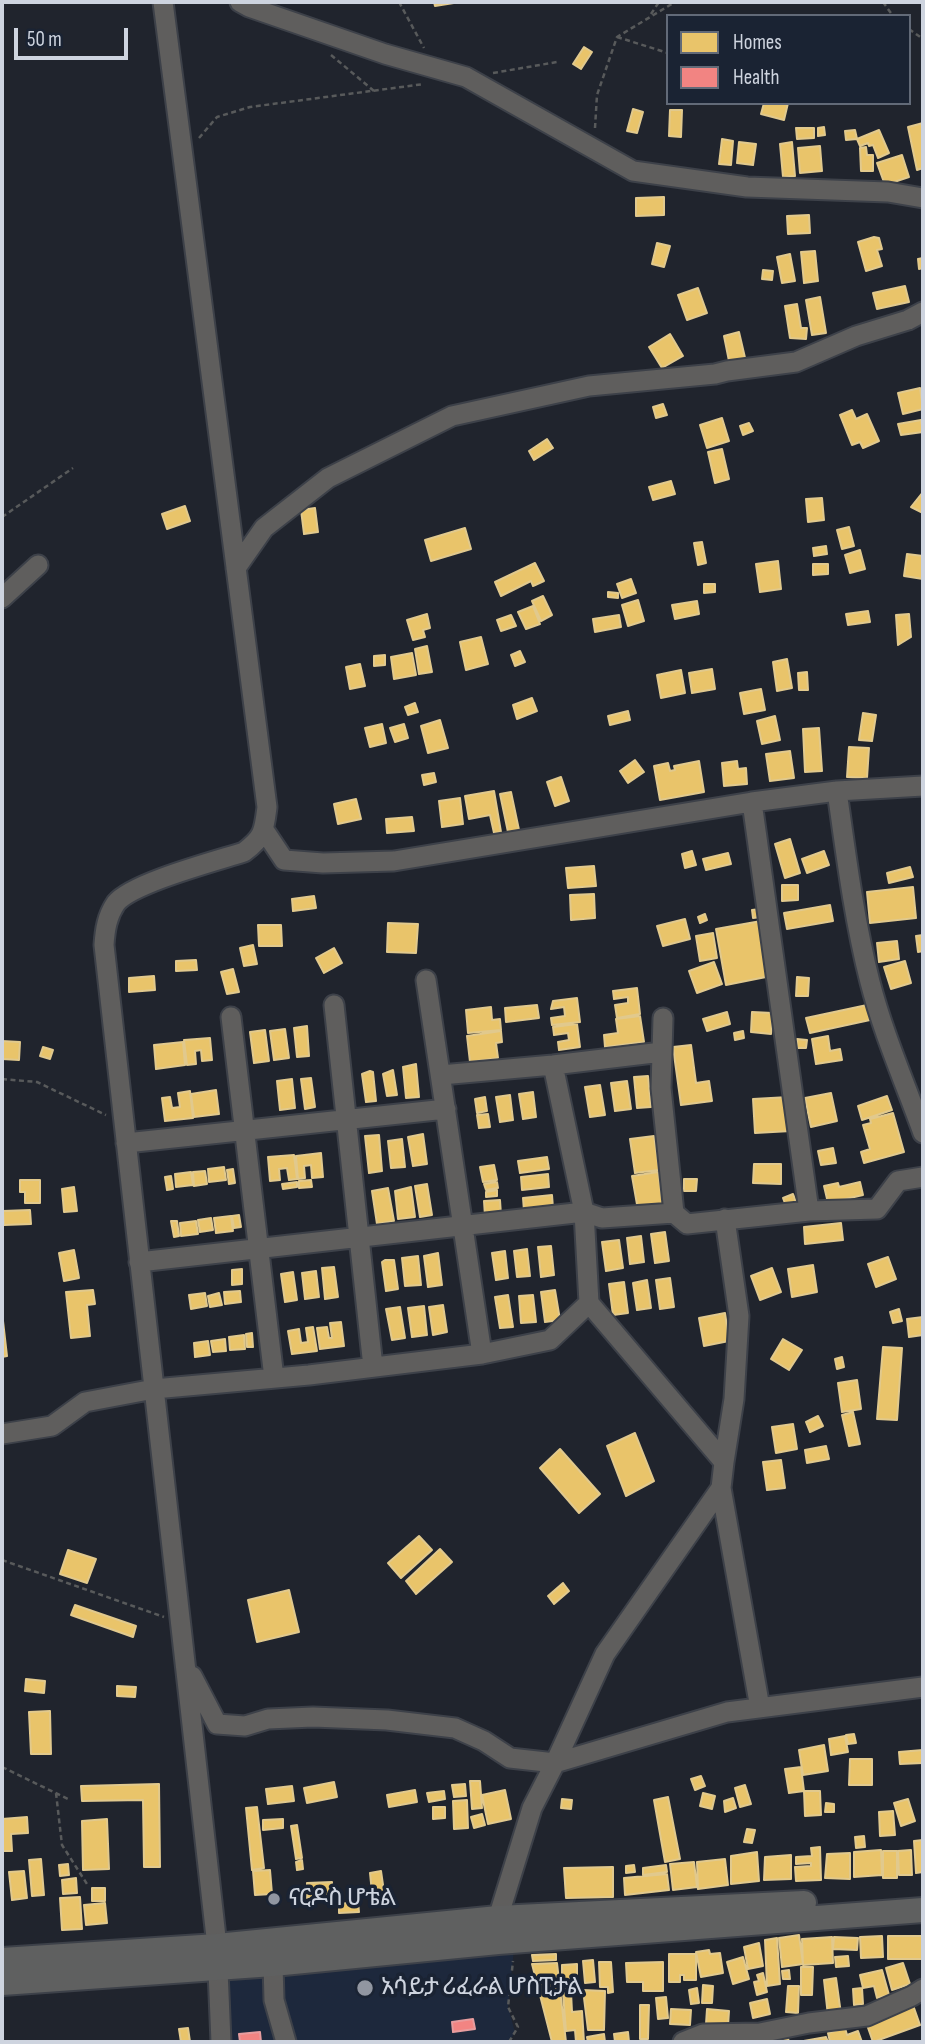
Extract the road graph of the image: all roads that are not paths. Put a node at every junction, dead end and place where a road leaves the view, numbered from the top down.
1 (163, 2) edge
2 (240, 2) edge
3 (923, 198) edge
4 (923, 312) edge
5 (38, 565) dead end
6 (236, 568) junction
7 (2, 598) edge
8 (923, 786) edge
9 (837, 792) junction
10 (752, 802) junction
11 (264, 830) junction
12 (426, 980) dead end
13 (334, 1005) dead end
14 (230, 1017) dead end
15 (663, 1018) dead end
16 (662, 1052) junction
17 (553, 1065) junction
18 (440, 1075) junction
19 (446, 1109) junction
20 (347, 1119) junction
21 (244, 1130) junction
22 (923, 1133) edge
23 (126, 1143) junction
24 (923, 1177) edge
25 (809, 1211) junction
26 (583, 1212) junction
27 (674, 1213) junction
28 (725, 1219) junction
29 (463, 1225) junction
30 (360, 1237) junction
31 (259, 1249) junction
32 (139, 1262) junction
33 (589, 1303) junction
34 (482, 1354) junction
35 (373, 1367) junction
36 (274, 1378) junction
37 (154, 1389) junction
38 (2, 1434) edge
39 (724, 1462) junction
40 (721, 1488) junction
41 (184, 1658) junction
42 (923, 1687) edge
43 (760, 1708) junction
44 (555, 1763) junction
45 (923, 1896) edge
46 (923, 1910) edge
47 (503, 1934) junction
48 (218, 1957) junction
49 (2, 1960) edge
50 (273, 1964) junction
51 (2, 1983) edge
52 (923, 1989) edge
53 (221, 2042) edge
54 (286, 2042) edge
55 (683, 2042) edge

1 - 6 street
2 - 3 street
4 - 6 street
5 - 7 street
6 - 11 street
8 - 9 street
9 - 10 street
9 - 22 street
10 - 11 street
10 - 25 street
11 - 23 street
12 - 18 street
13 - 20 street
14 - 21 street
15 - 16 street
16 - 17 street
16 - 27 street
17 - 18 street
17 - 26 street
18 - 19 street
19 - 20 street
19 - 29 street
20 - 21 street
20 - 30 street
21 - 23 street
21 - 31 street
23 - 32 street
24 - 25 street
25 - 28 street
26 - 27 street
26 - 29 street
26 - 33 street
27 - 28 street
28 - 39 street
29 - 30 street
29 - 34 street
30 - 31 street
30 - 35 street
31 - 32 street
31 - 36 street
32 - 37 street
33 - 34 street
33 - 39 street
34 - 35 street
35 - 36 street
36 - 37 street
37 - 38 street
37 - 41 street
39 - 40 street
40 - 43 street
40 - 44 street
41 - 44 street
41 - 48 street
42 - 43 street
43 - 44 street
44 - 47 street
45 - 47 main road
46 - 47 main road
47 - 48 main road
47 - 50 main road
48 - 49 main road
48 - 50 main road
48 - 51 main road
48 - 53 street
50 - 54 street
52 - 55 street

